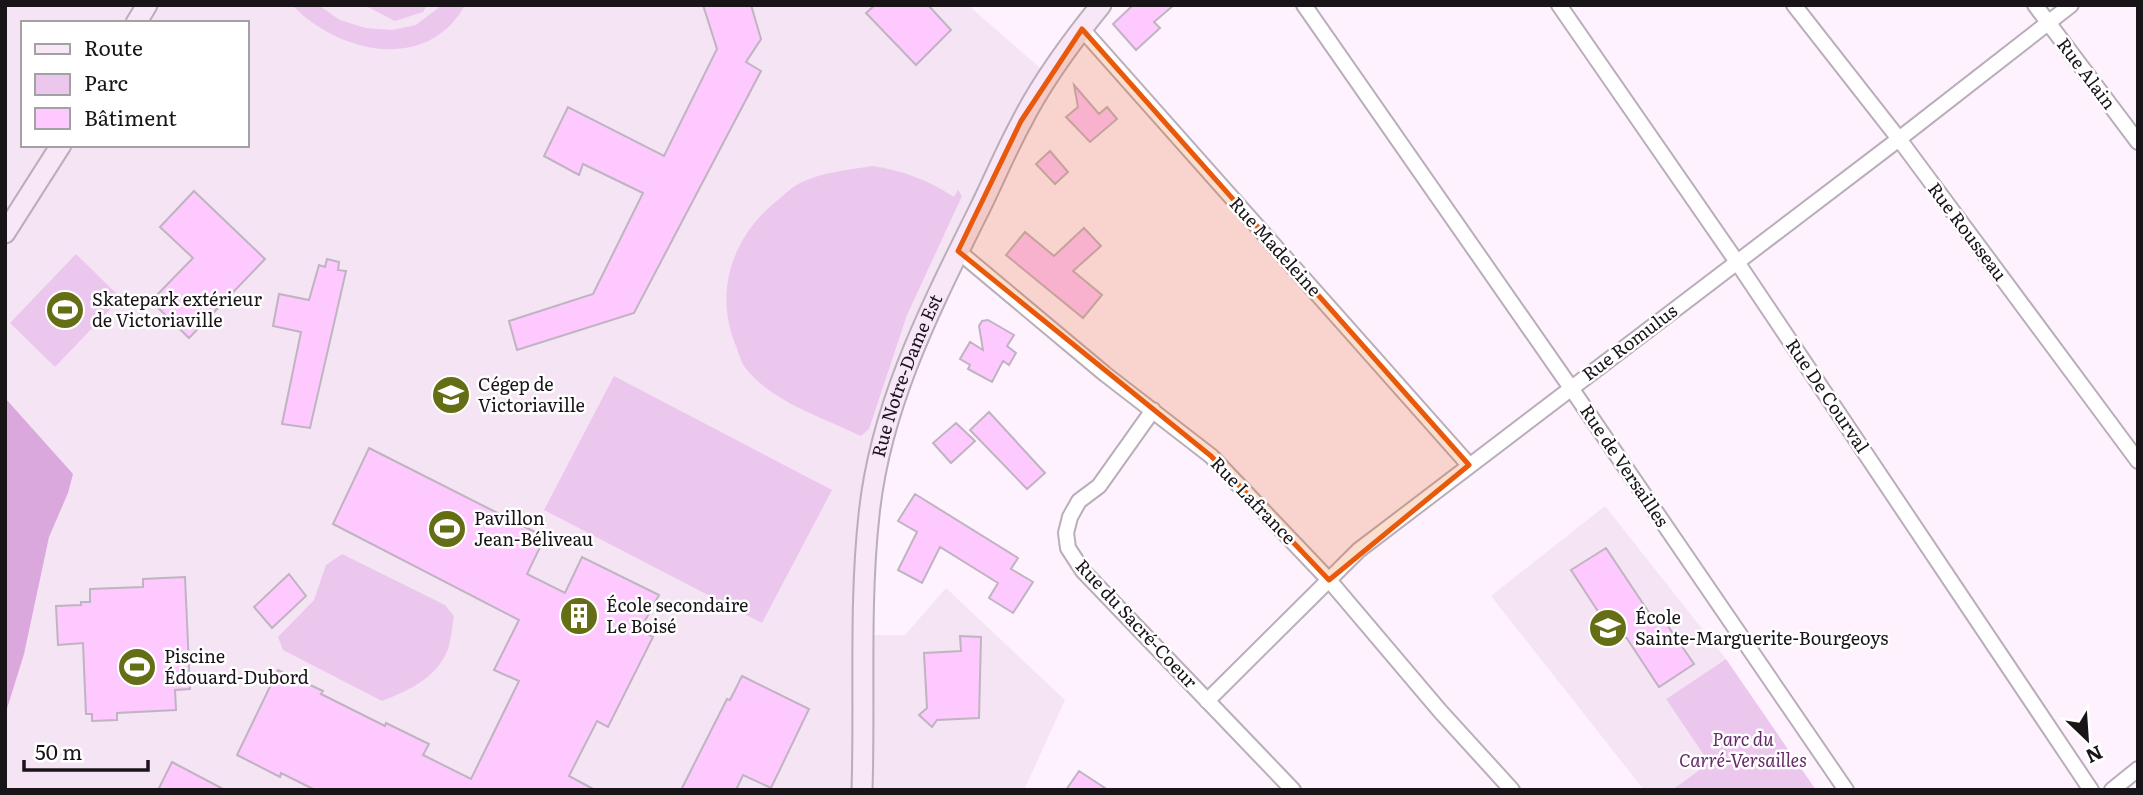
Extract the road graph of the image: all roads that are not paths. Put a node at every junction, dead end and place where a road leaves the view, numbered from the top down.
1 (147, 5) edge
2 (1101, 5) edge
3 (1304, 5) edge
4 (1559, 5) edge
5 (1794, 5) edge
6 (2035, 5) edge
7 (2071, 5) edge
8 (137, 21) edge
9 (2048, 23) junction
10 (1082, 29) junction
11 (1899, 139) junction
12 (2138, 142) edge
13 (60, 147) edge
14 (5, 233) edge
15 (958, 251) junction
16 (1737, 262) junction
17 (1571, 388) junction
18 (1153, 410) junction
19 (2138, 461) edge
20 (1469, 465) junction
21 (1329, 580) junction
22 (1207, 701) junction
23 (2138, 769) edge
24 (862, 790) edge
25 (1293, 790) edge
26 (1512, 790) edge
27 (1846, 790) edge
28 (2091, 790) edge
29 (2112, 790) edge

1 - 8 street
2 - 10 street, Rue Notre-Dame Est
3 - 17 street, Rue de Versailles
4 - 16 street, Rue De Courval
5 - 11 street, Rue Rousseau
6 - 9 street, Rue Alain
7 - 9 street, Rue Romulus
9 - 11 street, Rue Romulus
9 - 12 street, Rue Alain
10 - 15 street, Rue Notre-Dame Est
10 - 20 street, Rue Madeleine
11 - 16 street, Rue Romulus
11 - 19 street, Rue Rousseau
13 - 14 street
15 - 18 street, Rue Lafrance
15 - 24 street, Rue Notre-Dame Est
16 - 17 street, Rue Romulus
16 - 28 street, Rue De Courval
17 - 20 street, Rue Romulus
17 - 27 street, Rue de Versailles
18 - 21 street, Rue Lafrance
18 - 22 street, Rue du Sacré-Coeur
20 - 21 street, Rue Romulus
21 - 22 street, Rue Romulus
21 - 26 street, Rue Lafrance
22 - 25 street, Rue du Sacré-Coeur
23 - 29 street

